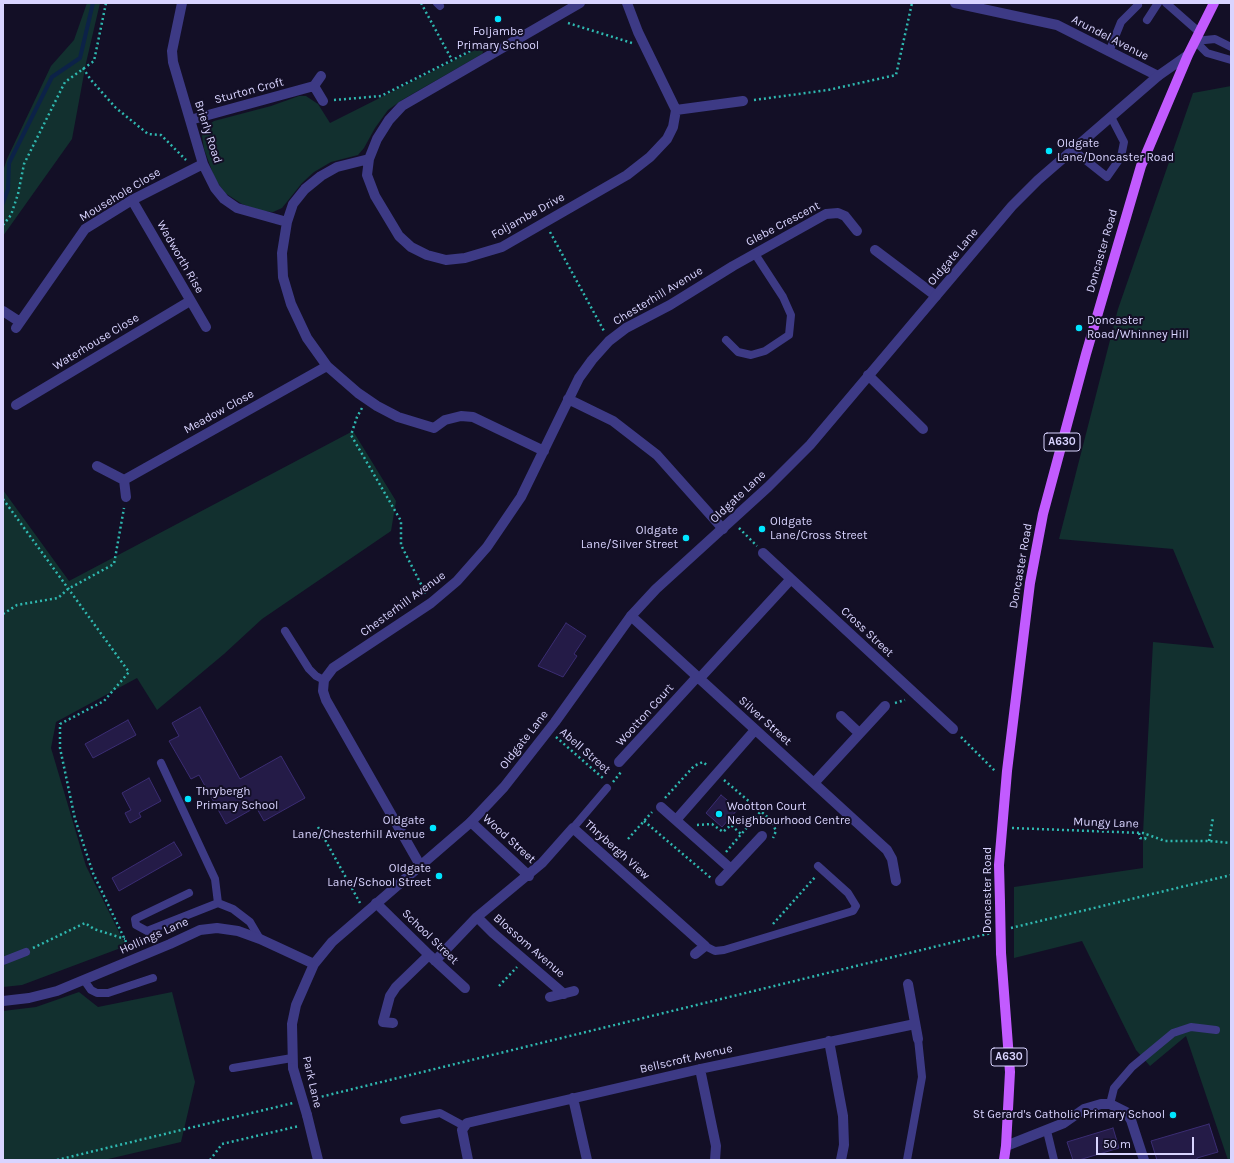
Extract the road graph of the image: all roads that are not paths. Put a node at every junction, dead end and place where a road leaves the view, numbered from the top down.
1 (182, 3) edge
2 (580, 3) edge
3 (627, 3) edge
4 (956, 3) edge
5 (1158, 3) edge
6 (1166, 3) edge
7 (1214, 3) edge
8 (1138, 5) dead end
9 (1147, 20) dead end
10 (1197, 37) junction
11 (1231, 47) edge
12 (1109, 52) junction
13 (1188, 55) junction
14 (1231, 60) edge
15 (321, 76) dead end
16 (1158, 76) junction
17 (314, 86) junction
18 (323, 101) road end
19 (743, 101) road end
20 (676, 110) junction
21 (1111, 117) junction
22 (190, 120) junction
23 (1073, 150) junction
24 (368, 159) junction
25 (203, 164) junction
26 (132, 200) junction
27 (287, 222) junction
28 (857, 230) dead end
29 (875, 250) dead end
30 (755, 254) junction
31 (733, 266) joint
32 (936, 296) junction
33 (190, 301) junction
34 (3, 311) edge
35 (206, 327) dead end
36 (726, 340) dead end
37 (327, 366) junction
38 (868, 375) junction
39 (568, 399) junction
40 (16, 406) dead end
41 (923, 429) dead end
42 (544, 451) junction
43 (98, 466) dead end
44 (124, 480) junction
45 (126, 497) road end
46 (724, 529) junction
47 (763, 553) road end
48 (791, 579) junction
49 (630, 616) junction
50 (285, 631) dead end
51 (698, 678) junction
52 (324, 680) junction
53 (885, 706) road end
54 (840, 716) dead end
55 (953, 729) road end
56 (755, 730) junction
57 (859, 733) junction
58 (619, 762) road end
59 (161, 763) dead end
60 (814, 783) junction
61 (609, 786) road end
62 (661, 807) dead end
63 (676, 820) junction
64 (471, 822) junction
65 (573, 828) junction
66 (762, 836) dead end
67 (420, 865) junction
68 (820, 868) road end
69 (731, 869) junction
70 (529, 876) junction
71 (720, 881) road end
72 (896, 881) dead end
73 (189, 893) dead end
74 (218, 903) junction
75 (376, 903) junction
76 (477, 917) junction
77 (260, 939) junction
78 (705, 946) junction
79 (26, 952) road end
80 (695, 954) dead end
81 (432, 958) junction
82 (3, 961) edge
83 (314, 964) junction
84 (153, 978) dead end
85 (84, 980) junction
86 (908, 984) dead end
87 (465, 988) dead end
88 (550, 997) dead end
89 (3, 1002) edge
90 (393, 1023) dead end
91 (915, 1024) junction
92 (1216, 1030) dead end
93 (918, 1039) joint
94 (829, 1041) junction
95 (292, 1063) junction
96 (232, 1068) dead end
97 (700, 1069) junction
98 (573, 1098) junction
99 (1110, 1104) junction
100 (404, 1120) dead end
101 (464, 1126) junction
102 (1047, 1131) junction
103 (1006, 1146) junction
104 (318, 1160) edge
105 (468, 1160) edge
106 (587, 1160) edge
107 (715, 1160) edge
108 (841, 1160) edge
109 (907, 1160) edge
110 (1004, 1160) edge
111 (1054, 1160) edge
112 (1144, 1160) edge

1 - 22 street, Brierly Road
2 - 24 street, Foljambe Drive
3 - 20 street
4 - 12 street, Arundel Avenue
5 - 9 lane
6 - 10 lane
7 - 10 main road, Doncaster Road / A630
8 - 12 lane
10 - 11 lane
10 - 13 main road, Doncaster Road / A630
10 - 14 lane
12 - 16 street, Arundel Avenue
13 - 16 street, Oldgate Lane
13 - 103 main road, Doncaster Road / A630, bridge
15 - 17 street
16 - 21 street, Oldgate Lane
17 - 18 street
17 - 22 street, Sturton Croft
19 - 20 street
20 - 24 street, Foljambe Drive
21 - 23 street, Oldgate Lane
21 - 23 lane
22 - 25 street, Brierly Road
23 - 32 street, Oldgate Lane
24 - 27 street
25 - 26 street, Mousehole Close
25 - 27 street, Brierly Road
26 - 33 street, Wadworth Rise
26 - 34 street, Mousehole Close
27 - 37 street
28 - 30 street, Glebe Crescent
29 - 32 street
30 - 31 street, Glebe Crescent
30 - 36 lane
31 - 39 street, Chesterhill Avenue
32 - 38 street, Oldgate Lane
33 - 35 street, Wadworth Rise
33 - 40 street, Waterhouse Close
37 - 42 street
37 - 44 street, Meadow Close
38 - 41 street
38 - 46 street, Oldgate Lane
39 - 42 street, Chesterhill Avenue
39 - 46 street
42 - 52 street, Chesterhill Avenue
43 - 44 street
44 - 45 street
46 - 49 street, Oldgate Lane
47 - 48 street, Cross Street
48 - 51 street
48 - 55 street, Cross Street
49 - 51 street, Silver Street
49 - 64 street, Oldgate Lane
50 - 52 lane
51 - 56 street, Silver Street
51 - 58 street, Wootton Court
52 - 67 street
53 - 57 street
54 - 57 street
56 - 60 street, Silver Street
56 - 63 street
57 - 60 street
59 - 74 lane
60 - 72 street, Silver Street
61 - 65 lane
62 - 63 street
63 - 69 street
64 - 67 street, Oldgate Lane
64 - 70 street, Wood Street
65 - 70 street, Thrybergh View
65 - 78 street, Thrybergh View
66 - 69 street
67 - 75 street, Oldgate Lane
68 - 78 lane
69 - 71 street
70 - 76 street, Thrybergh View
73 - 74 lane
74 - 77 lane
75 - 81 street, School Street
75 - 83 street, Oldgate Lane
76 - 81 street, Thrybergh View
76 - 88 street, Blossom Avenue
77 - 83 street, Hollings Lane
77 - 85 street, Hollings Lane
78 - 80 street
79 - 82 lane
81 - 87 street, School Street
81 - 90 street, Thrybergh View
83 - 95 street, Park Lane
84 - 85 lane
85 - 89 street, Hollings Lane
86 - 91 street
91 - 93 street
91 - 94 street, Bellscroft Avenue
92 - 99 lane
93 - 109 lane
94 - 97 street, Bellscroft Avenue
94 - 108 street
95 - 96 lane
95 - 104 street, Park Lane, bridge
97 - 98 street, Bellscroft Avenue
97 - 107 street
98 - 101 street, Bellscroft Avenue
98 - 106 street
99 - 102 street
99 - 112 street
100 - 101 lane
101 - 105 street
102 - 103 street
102 - 111 lane
103 - 110 main road, Doncaster Road / A630

